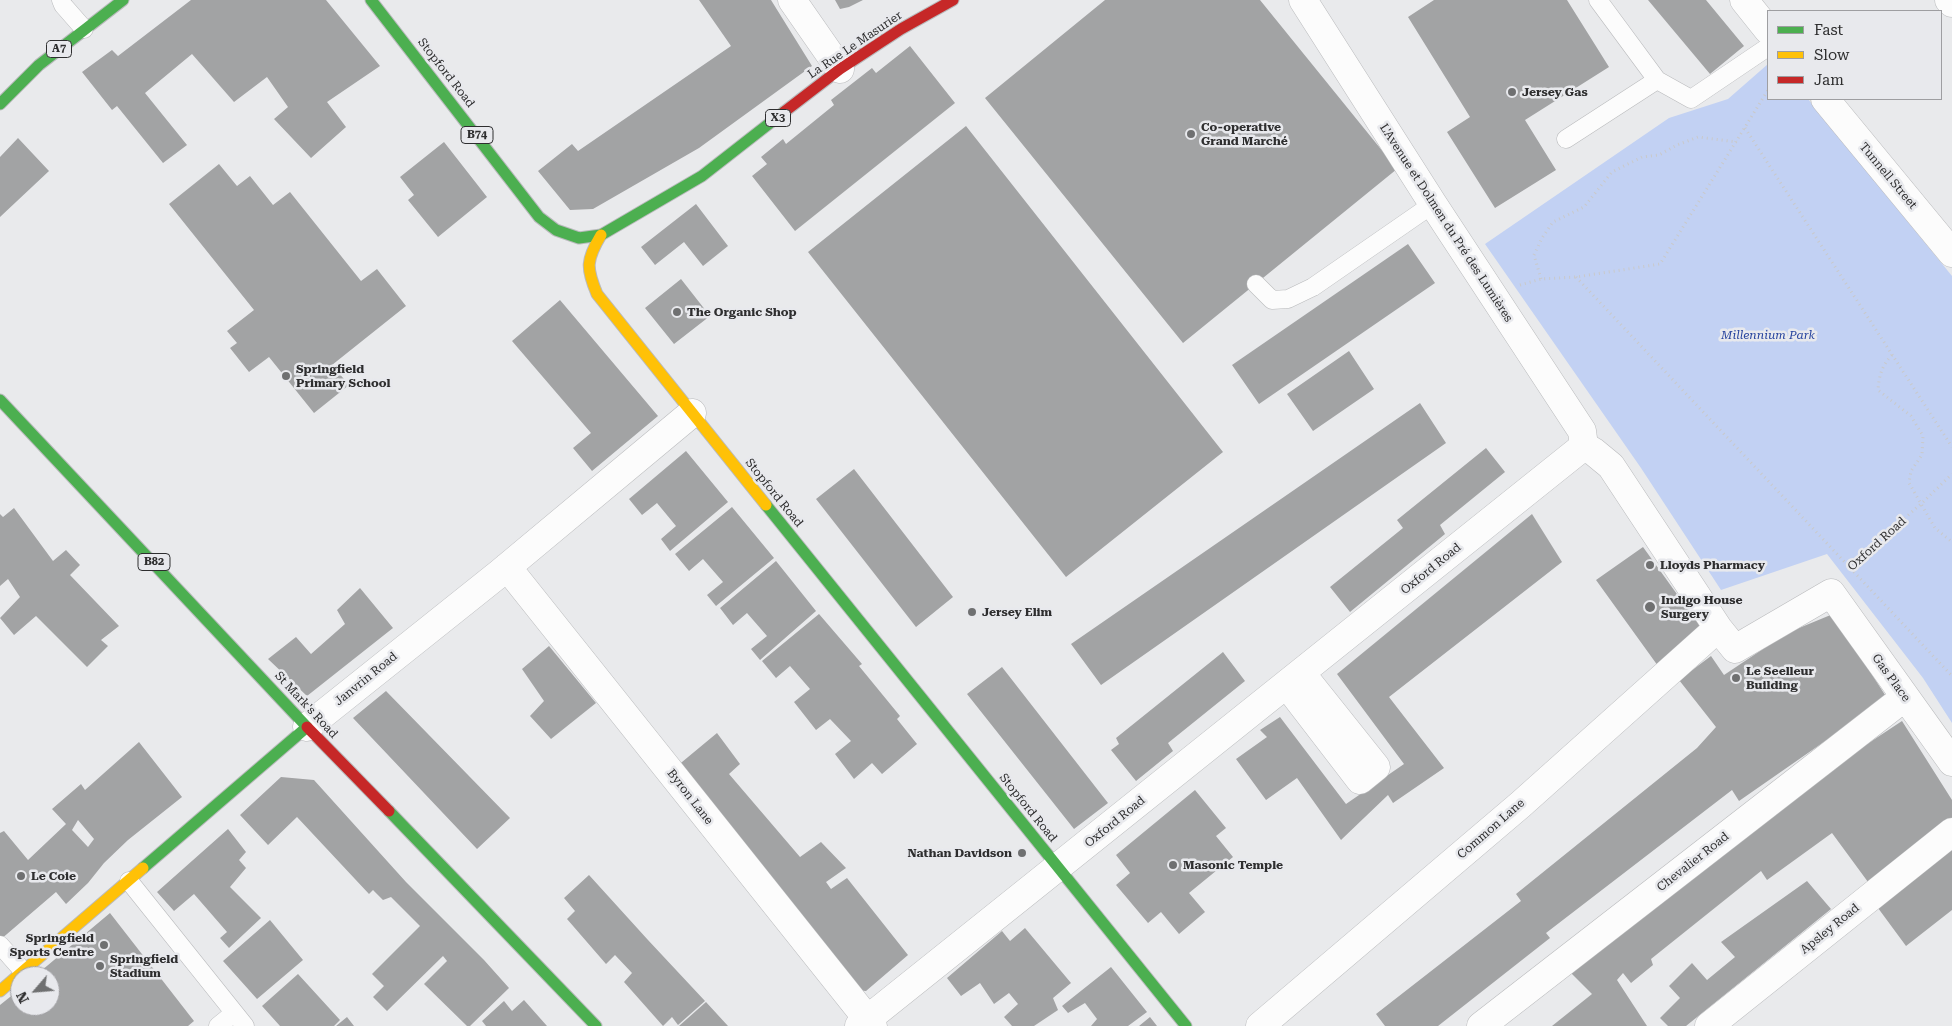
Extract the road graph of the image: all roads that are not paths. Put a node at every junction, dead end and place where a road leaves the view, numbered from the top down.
1 (61, 0) edge
2 (123, 0) edge
3 (371, 0) edge
4 (792, 0) edge
5 (953, 0) edge
6 (1303, 0) edge
7 (1598, 0) edge
8 (1744, 0) edge
9 (84, 29) junction
10 (1767, 29) edge
11 (1767, 48) edge
12 (840, 69) junction
13 (1657, 80) junction
14 (1825, 100) edge
15 (0, 104) edge
16 (1566, 138) dead end
17 (1433, 204) junction
18 (601, 234) junction
19 (1952, 253) edge
20 (1256, 284) dead end
21 (0, 400) edge
22 (692, 412) junction
23 (1584, 446) junction
24 (507, 567) junction
25 (1718, 628) junction
26 (1905, 697) junction
27 (307, 727) junction
28 (1952, 762) edge
29 (1952, 832) edge
30 (1058, 868) junction
31 (129, 881) junction
32 (0, 945) edge
33 (19, 966) edge
34 (29, 966) edge
35 (10, 982) edge
36 (0, 991) edge
37 (239, 1019) edge
38 (866, 1024) edge
39 (218, 1026) edge
40 (596, 1026) edge
41 (1186, 1026) edge
42 (1260, 1026) edge
43 (1481, 1026) edge
44 (1710, 1026) edge

1 - 9 lane
2 - 9 main road, A7
3 - 18 main road, Stopford Road / B74
4 - 12 street
5 - 12 main road, La Rue Le Masurier / X3
6 - 17 street, L'Avenue et Dolmen du Pré des Lumières
7 - 13 lane
8 - 10 street
9 - 15 main road, A7
11 - 13 lane
12 - 18 main road, La Rue Le Masurier / X3
13 - 16 lane
14 - 19 street, Tunnell Street
17 - 20 lane
17 - 23 street, L'Avenue et Dolmen du Pré des Lumières
18 - 22 main road, Stopford Road
21 - 27 main road, St Mark's Road / B82
22 - 24 street, Janvrin Road
22 - 30 main road, Stopford Road
23 - 25 street
23 - 30 street, Oxford Road
24 - 27 street, Janvrin Road
24 - 38 street, Byron Lane
25 - 26 street, Gas Place
25 - 42 street, Common Lane
26 - 28 street, Gas Place
26 - 43 street, Chevalier Road
27 - 31 main road, Janvrin Road
27 - 40 main road, St Mark's Road / B82
29 - 44 street, Apsley Road
30 - 38 street, Oxford Road
30 - 41 main road, Stopford Road
31 - 34 main road, Janvrin Road
31 - 37 lane
32 - 33 lane
35 - 36 main road, Janvrin Road
37 - 39 lane

